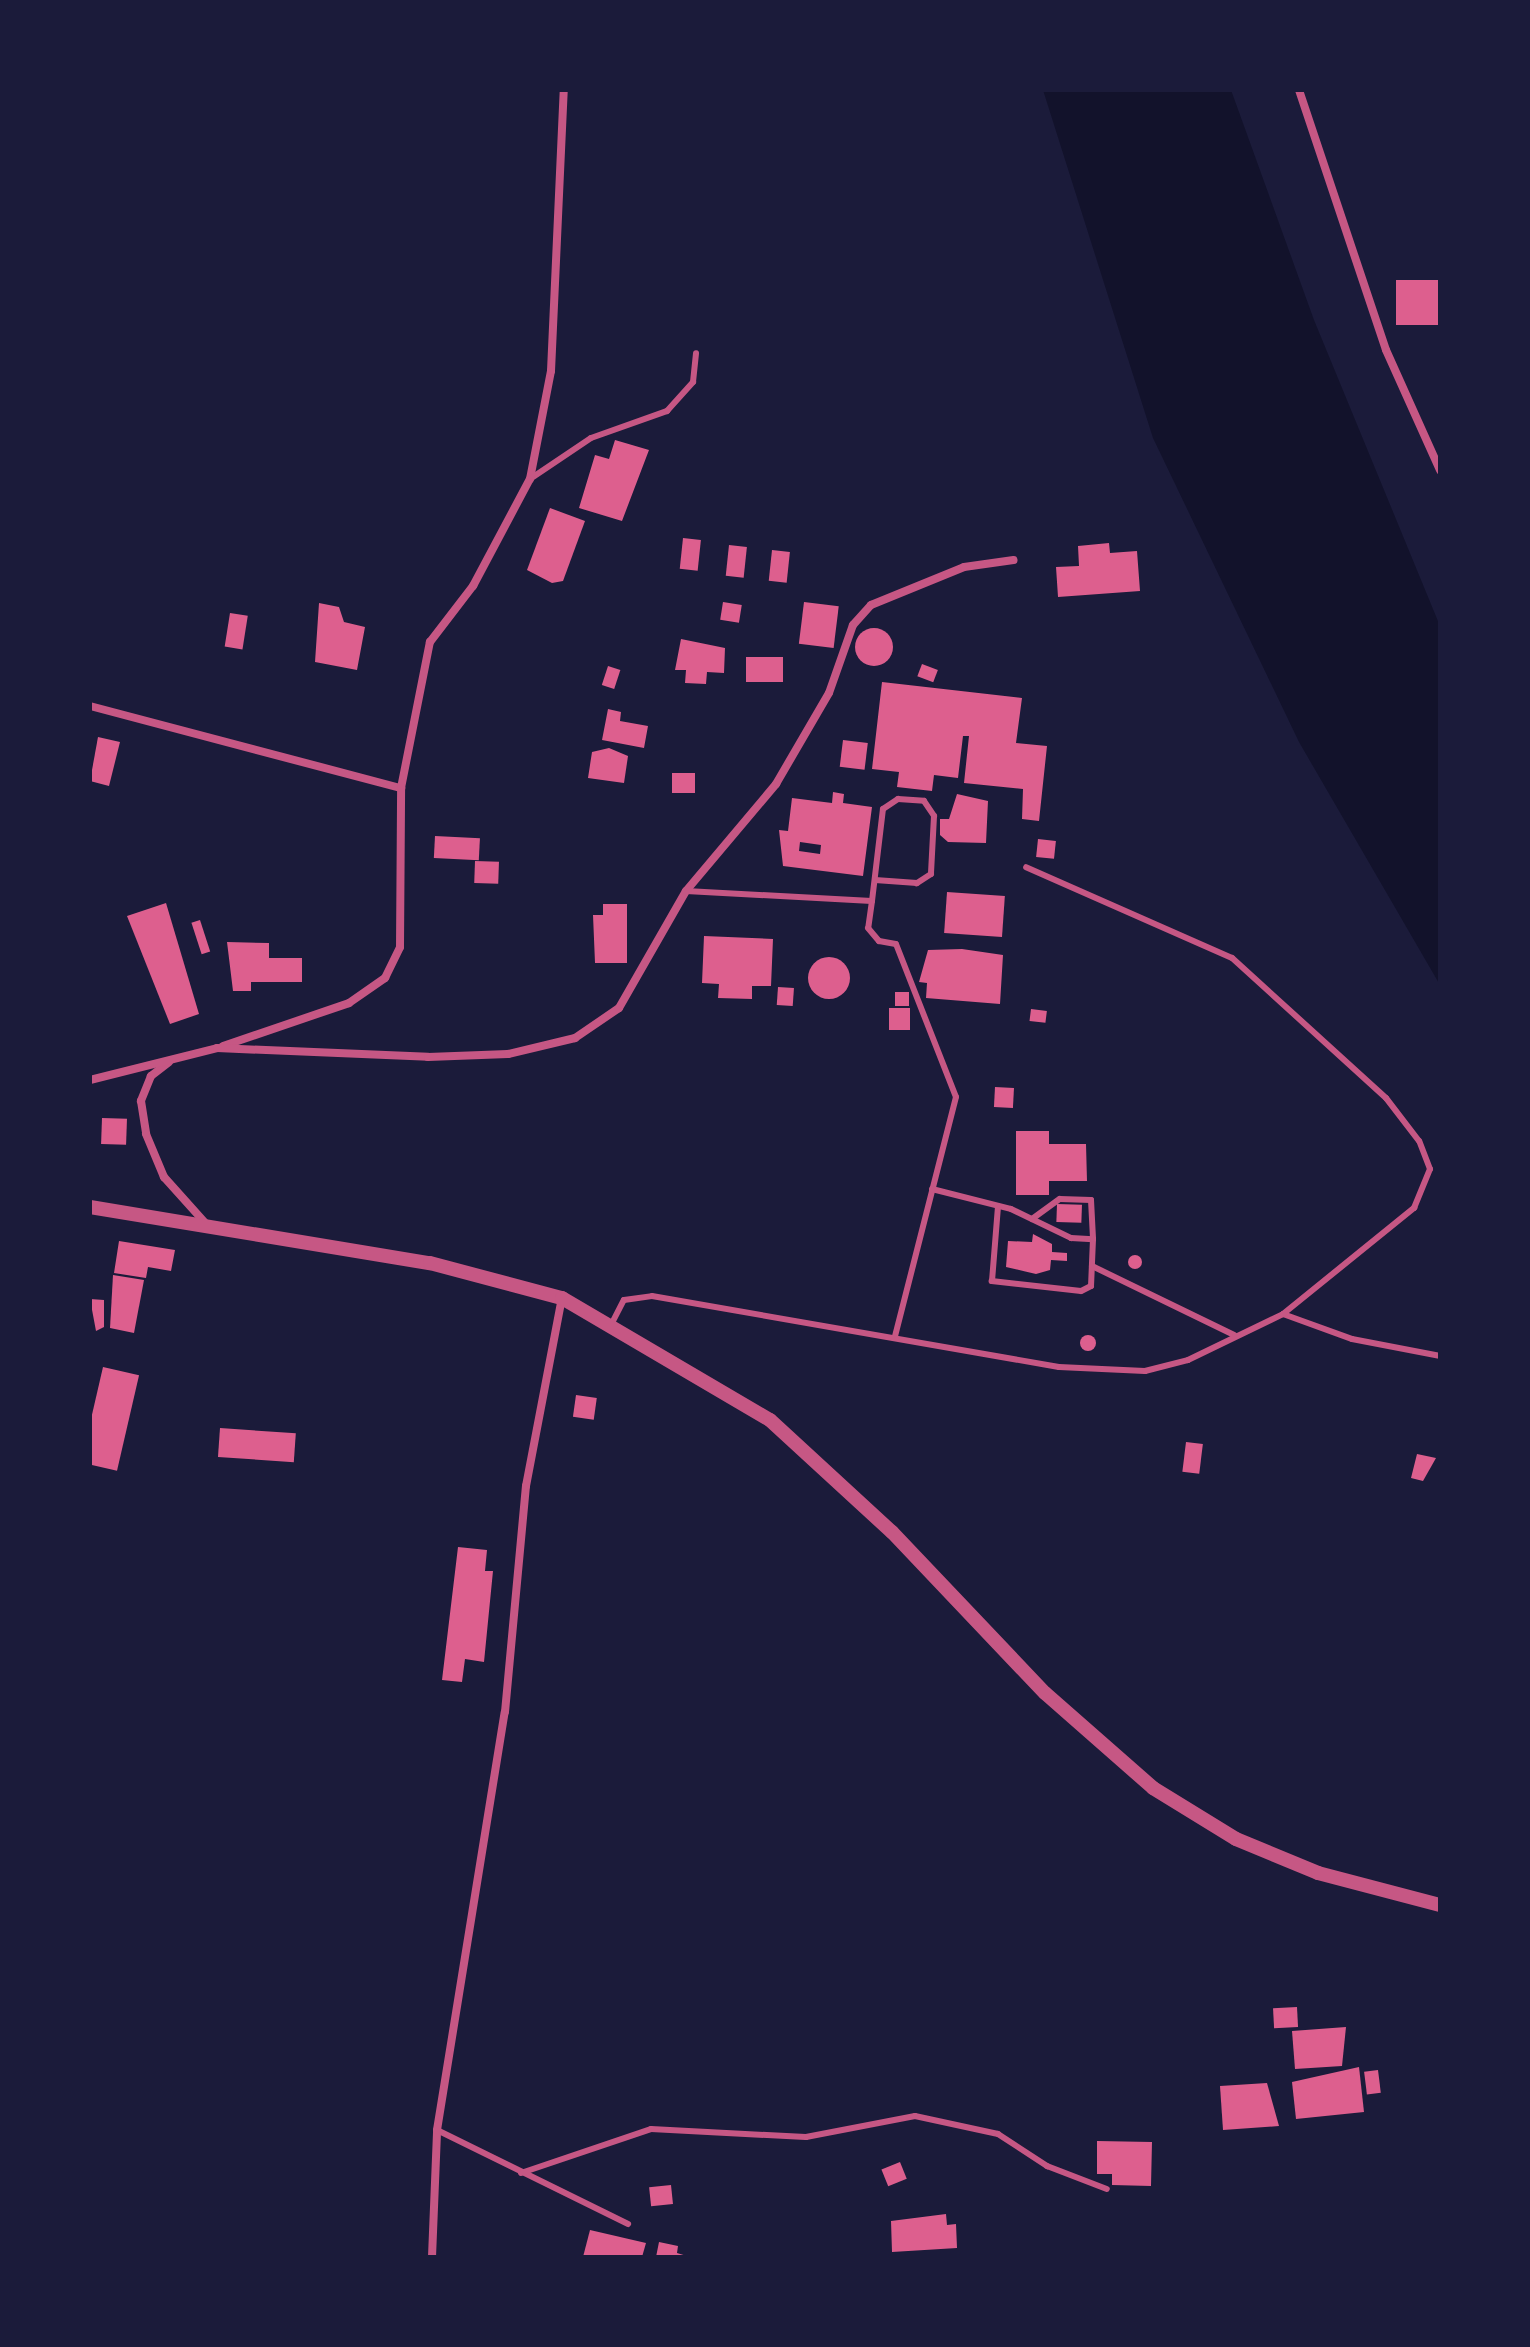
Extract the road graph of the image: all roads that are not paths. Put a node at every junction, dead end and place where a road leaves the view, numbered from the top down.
1 (564, 90) edge
2 (1299, 90) edge
3 (696, 353) dead end
4 (1440, 470) edge
5 (530, 479) junction
6 (1014, 560) dead end
7 (90, 706) edge
8 (401, 788) junction
9 (1026, 867) dead end
10 (875, 880) junction
11 (686, 891) junction
12 (872, 901) junction
13 (217, 1048) junction
14 (174, 1058) junction
15 (90, 1080) edge
16 (932, 1189) junction
17 (998, 1206) junction
18 (90, 1207) edge
19 (1032, 1219) junction
20 (208, 1225) junction
21 (1093, 1239) junction
22 (1092, 1266) junction
23 (562, 1298) junction
24 (1283, 1314) junction
25 (611, 1325) junction
26 (1234, 1335) junction
27 (895, 1337) junction
28 (1440, 1356) edge
29 (1440, 1905) edge
30 (437, 2130) junction
31 (521, 2173) junction
32 (1107, 2189) dead end
33 (628, 2224) dead end
34 (432, 2257) edge

1 - 5 street
2 - 4 street
3 - 5 lane
5 - 8 street
6 - 11 street
7 - 8 street
8 - 13 street
9 - 24 lane
10 - 10 lane
10 - 12 lane
11 - 12 lane
11 - 13 street
12 - 16 lane
13 - 14 street
14 - 15 street
14 - 20 street
16 - 17 lane
16 - 27 lane
17 - 19 lane
17 - 22 lane
18 - 20 street
19 - 21 lane
19 - 21 lane
20 - 23 street
21 - 22 lane
22 - 26 lane
23 - 25 street
23 - 30 street
24 - 26 lane
24 - 28 lane
25 - 27 lane
25 - 29 street
26 - 27 lane
30 - 31 lane
30 - 34 street
31 - 32 lane
31 - 33 lane

